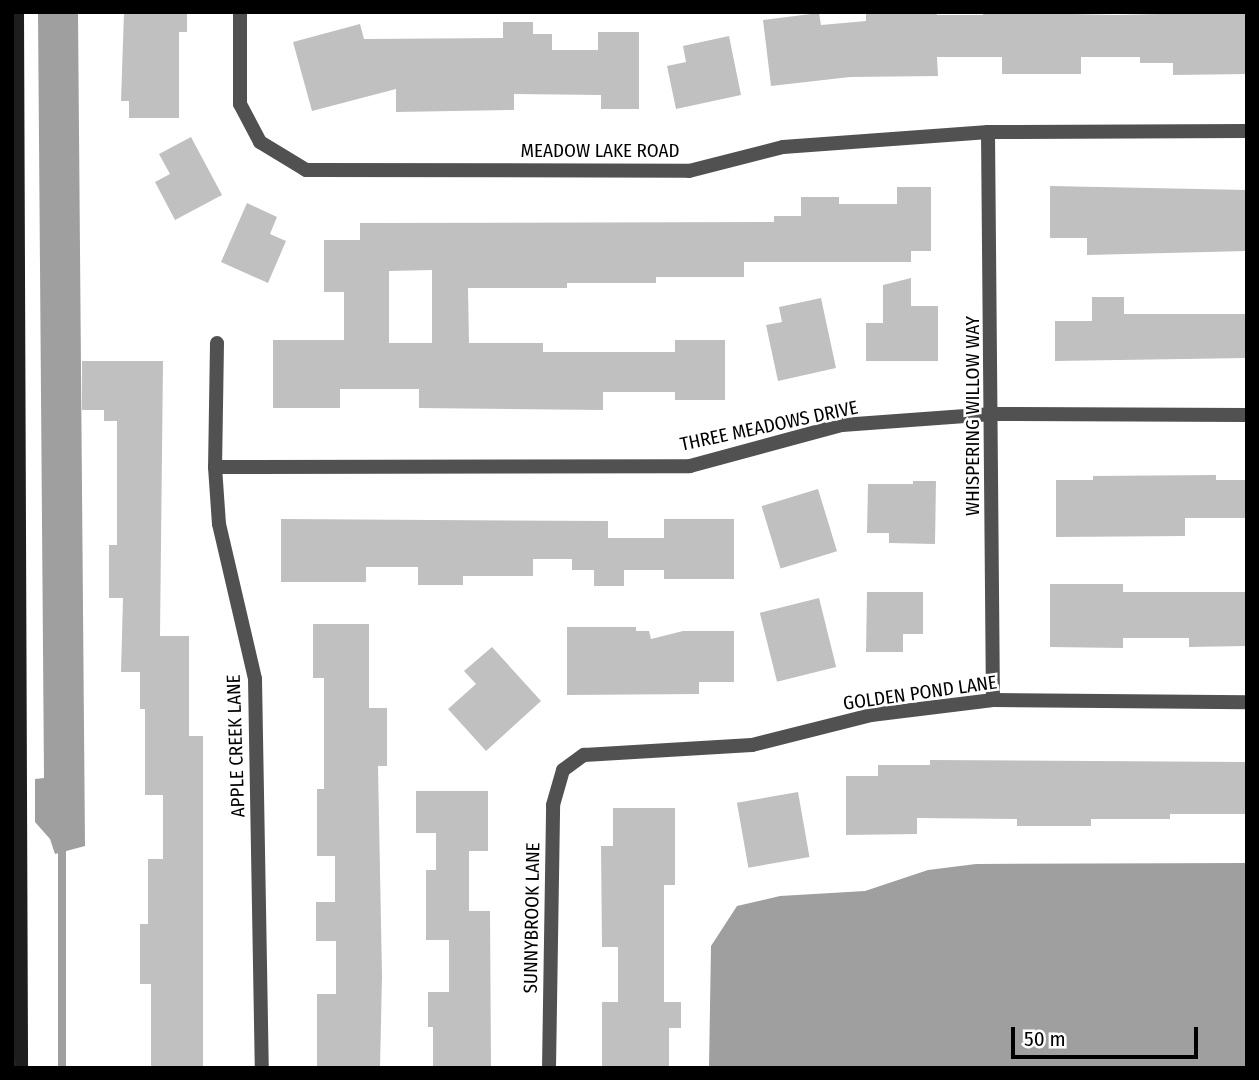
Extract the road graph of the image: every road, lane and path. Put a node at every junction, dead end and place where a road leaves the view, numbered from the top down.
1 (17, 12) edge
2 (240, 12) edge
3 (1247, 131) edge
4 (988, 132) junction
5 (218, 343) dead end
6 (993, 414) junction
7 (1247, 415) edge
8 (215, 467) junction
9 (16, 540) edge
10 (993, 700) junction
11 (1247, 702) edge
12 (563, 770) joint
13 (21, 1068) edge
14 (262, 1068) edge
15 (549, 1068) edge

1 - 9 street
2 - 4 street, MEADOW LAKE ROAD
3 - 4 street, MEADOW LAKE ROAD
4 - 6 street, WHISPERING WILLOW WAY
5 - 8 street, APPLE CREEK LANE
6 - 7 street, THREE MEADOWS DRIVE
6 - 8 street, THREE MEADOWS DRIVE
6 - 10 street, WHISPERING WILLOW WAY
8 - 14 street, APPLE CREEK LANE
9 - 13 street
10 - 11 street, GOLDEN POND LANE
10 - 12 street, GOLDEN POND LANE
12 - 15 street, SUNNYBROOK LANE

